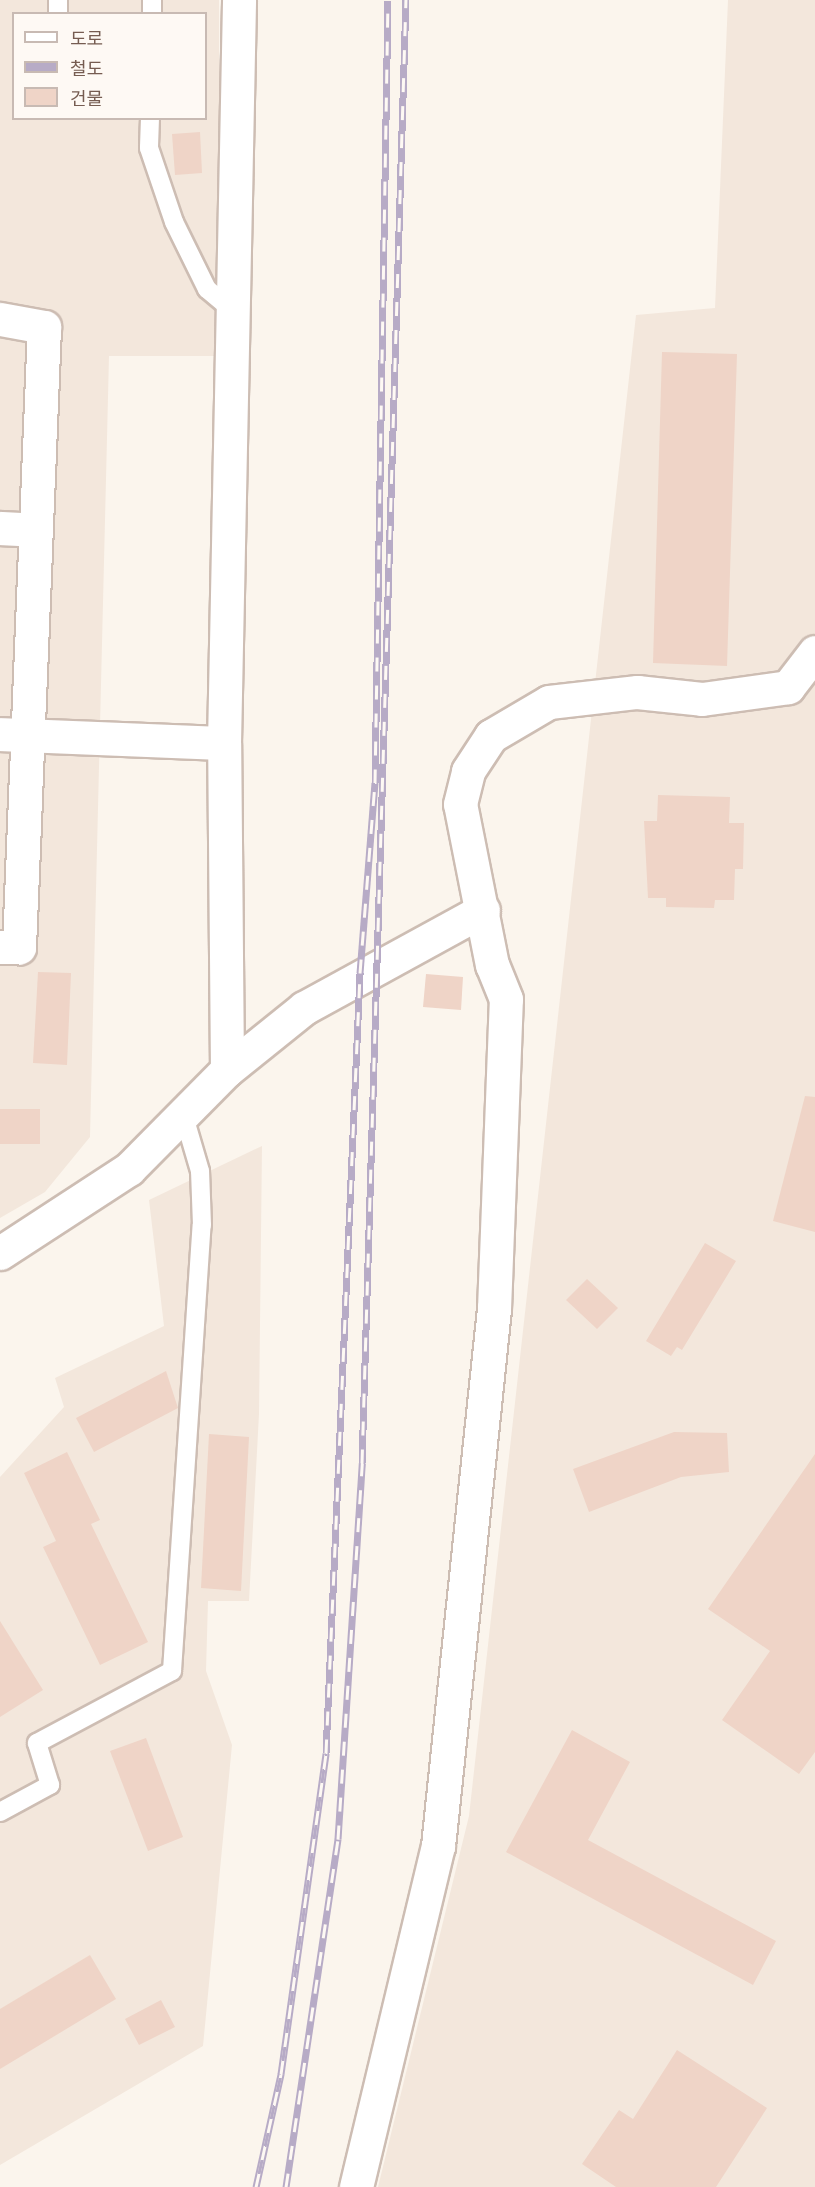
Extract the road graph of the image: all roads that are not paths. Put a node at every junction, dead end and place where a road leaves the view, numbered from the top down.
1 (239, 0) edge
2 (150, 120) edge
3 (232, 311) junction
4 (0, 319) edge
5 (0, 528) edge
6 (33, 530) junction
7 (815, 652) edge
8 (14, 734) edge
9 (224, 743) junction
10 (483, 910) junction
11 (0, 946) edge
12 (227, 1070) junction
13 (183, 1113) junction
14 (0, 1253) edge
15 (0, 1812) edge
16 (356, 2187) edge

1 - 3 street
2 - 3 lane
3 - 9 street
4 - 6 street
5 - 6 street
6 - 8 street
7 - 10 street
8 - 9 street
8 - 11 street
9 - 12 street
10 - 12 street
10 - 16 street
12 - 13 street
13 - 14 street
13 - 15 lane

